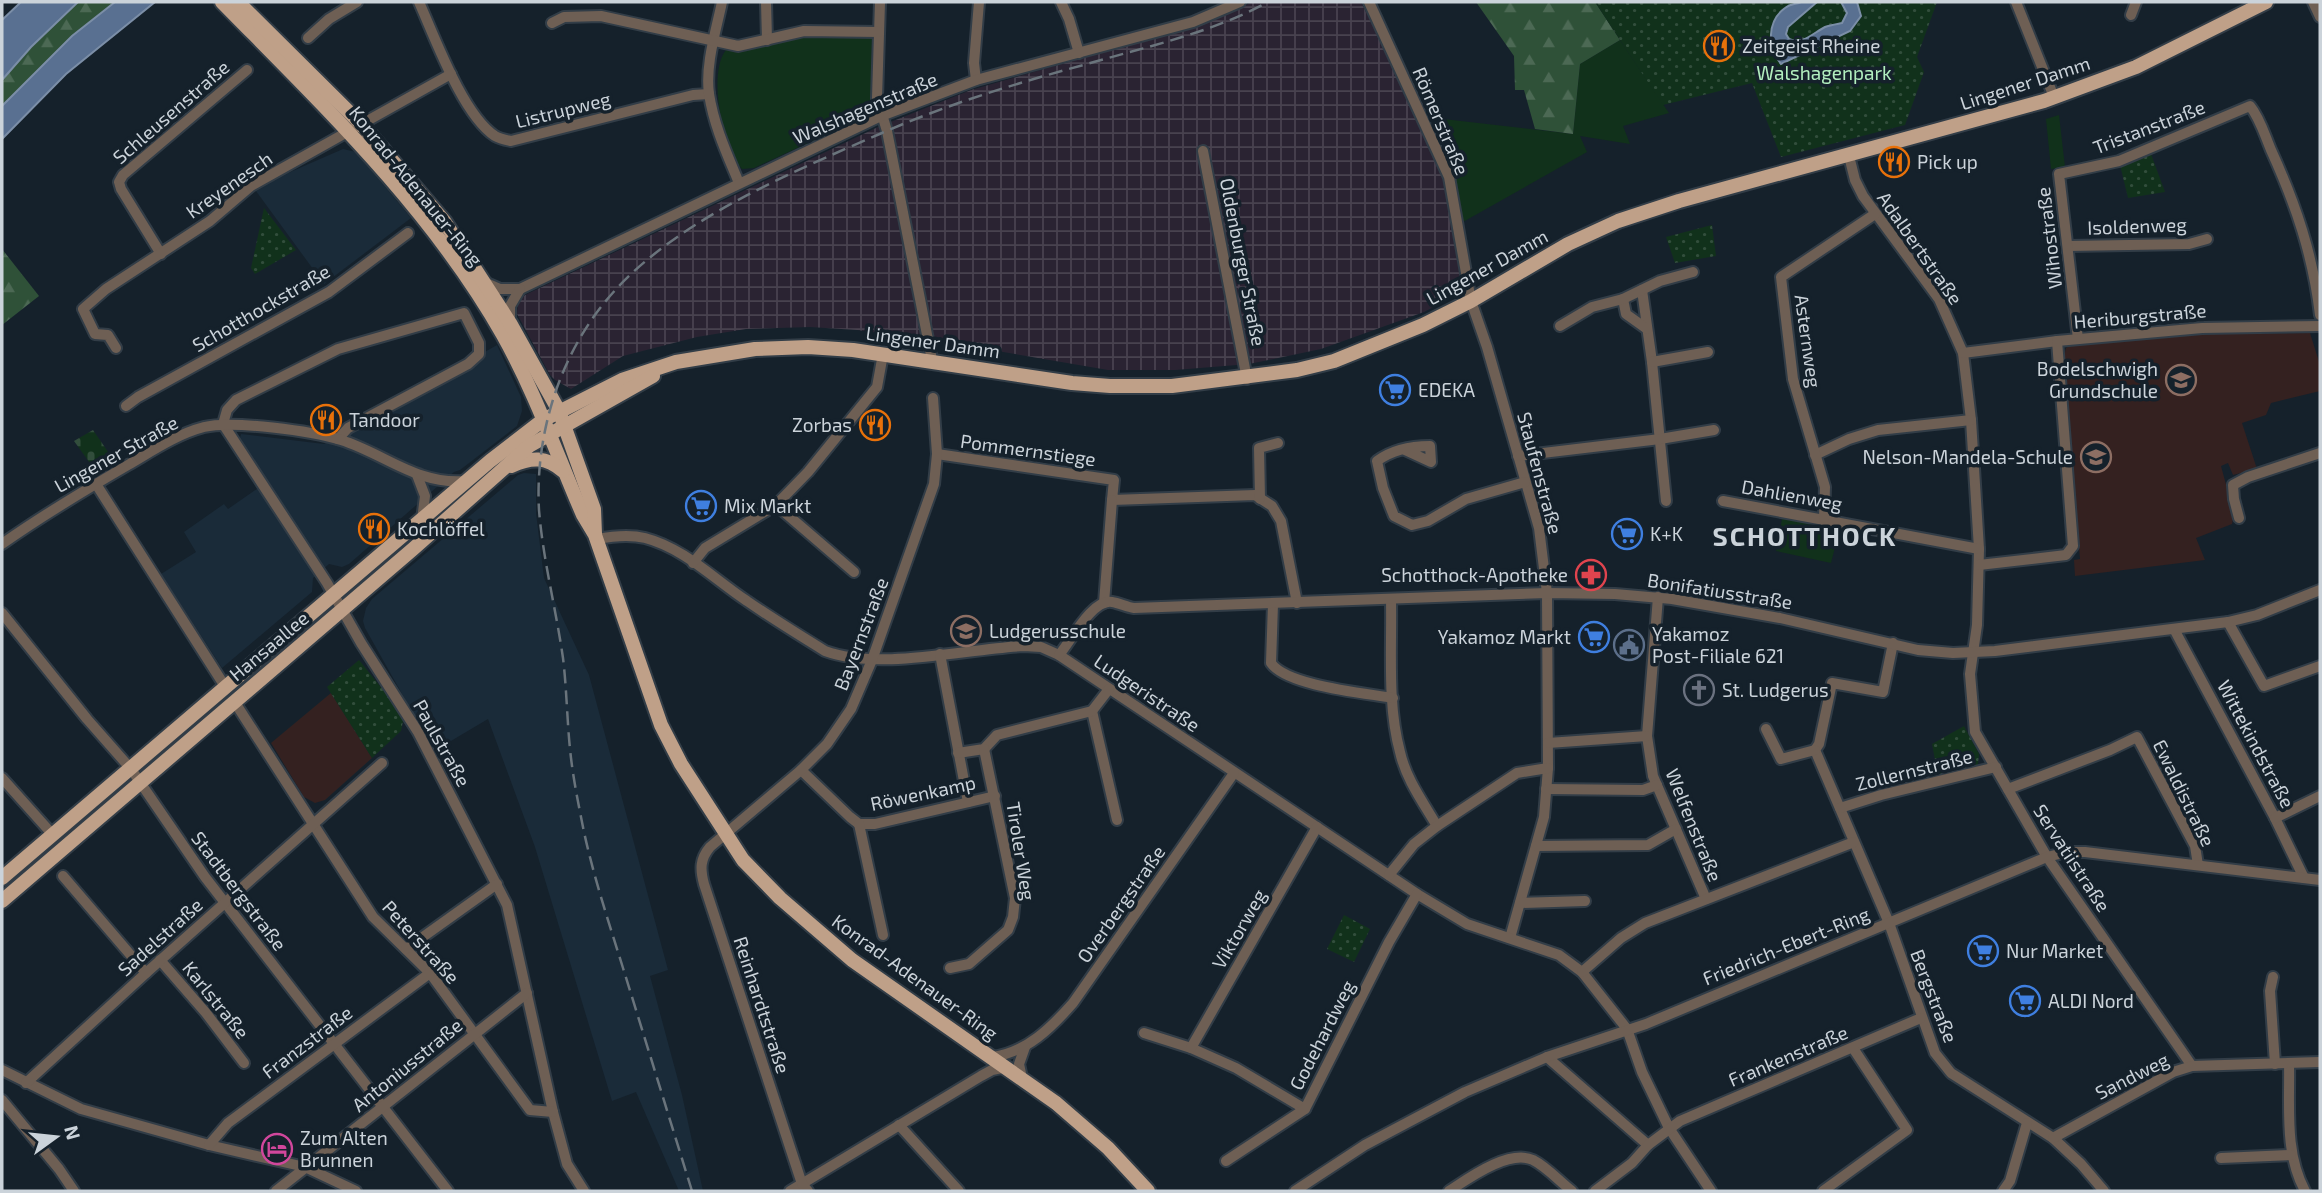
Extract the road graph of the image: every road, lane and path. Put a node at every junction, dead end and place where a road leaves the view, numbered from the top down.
1 (222, 2) edge
2 (238, 2) edge
3 (357, 2) edge
4 (419, 2) edge
5 (722, 2) edge
6 (766, 2) edge
7 (880, 2) edge
8 (979, 2) edge
9 (1060, 2) edge
10 (1240, 2) edge
11 (1369, 2) edge
12 (2016, 2) edge
13 (2136, 2) edge
14 (2266, 2) edge
15 (2313, 2) edge
16 (2131, 15) dead end
17 (2320, 17) edge
18 (552, 23) dead end
19 (879, 32) junction
20 (308, 38) dead end
21 (714, 40) junction
22 (767, 40) junction
23 (1079, 53) junction
24 (247, 70) dead end
25 (451, 74) junction
26 (976, 80) junction
27 (709, 94) junction
28 (2054, 97) junction
29 (881, 116) junction
30 (354, 128) junction
31 (1203, 152) dead end
32 (1849, 156) junction
33 (2059, 174) joint
34 (739, 183) junction
35 (1875, 214) junction
36 (408, 233) dead end
37 (2207, 239) dead end
38 (2068, 246) junction
39 (161, 254) junction
40 (1693, 272) dead end
41 (484, 282) junction
42 (520, 289) junction
43 (1642, 290) junction
44 (1623, 299) junction
45 (1471, 301) junction
46 (2320, 315) edge
47 (509, 323) junction
48 (1560, 326) dead end
49 (2320, 326) edge
50 (1647, 329) junction
51 (2078, 339) junction
52 (2057, 341) junction
53 (116, 348) dead end
54 (1708, 352) dead end
55 (1963, 353) junction
56 (883, 354) junction
57 (932, 360) junction
58 (1652, 362) junction
59 (1247, 379) junction
60 (933, 398) dead end
61 (126, 406) dead end
62 (562, 418) junction
63 (1971, 420) junction
64 (223, 425) junction
65 (546, 427) junction
66 (1714, 429) dead end
67 (338, 439) junction
68 (1660, 439) junction
69 (1278, 443) dead end
70 (1405, 450) dead end
71 (2320, 453) edge
72 (937, 454) junction
73 (1815, 455) junction
74 (1518, 456) junction
75 (500, 471) junction
76 (565, 472) junction
77 (417, 475) junction
78 (465, 481) junction
79 (1525, 482) junction
80 (96, 484) junction
81 (1260, 499) junction
82 (1112, 500) junction
83 (1666, 501) dead end
84 (1723, 501) dead end
85 (776, 505) junction
86 (1824, 518) junction
87 (2239, 518) dead end
88 (422, 520) junction
89 (596, 537) junction
90 (2, 544) edge
91 (1979, 549) junction
92 (693, 563) junction
93 (1979, 565) junction
94 (854, 572) dead end
95 (2320, 590) edge
96 (1548, 593) junction
97 (334, 596) junction
98 (1658, 597) junction
99 (1391, 599) junction
100 (1104, 603) junction
101 (1297, 603) junction
102 (1273, 604) junction
103 (341, 610) junction
104 (2, 613) edge
105 (2228, 622) junction
106 (2174, 629) junction
107 (1893, 643) junction
108 (1973, 652) junction
109 (940, 654) junction
110 (1059, 655) junction
111 (872, 660) junction
112 (2320, 666) edge
113 (1110, 689) junction
114 (230, 694) junction
115 (1393, 698) junction
116 (1092, 711) junction
117 (1766, 729) dead end
118 (1647, 736) junction
119 (1548, 743) junction
120 (984, 748) junction
121 (1815, 750) junction
122 (958, 753) junction
123 (382, 763) dead end
124 (1996, 767) junction
125 (1548, 768) junction
126 (801, 770) junction
127 (1234, 773) junction
128 (135, 775) junction
129 (2, 778) edge
130 (1657, 785) junction
131 (1546, 789) junction
132 (2008, 789) junction
133 (995, 796) junction
134 (2320, 796) edge
135 (968, 802) junction
136 (1840, 808) junction
137 (2276, 818) junction
138 (1117, 820) dead end
139 (859, 824) junction
140 (313, 825) junction
141 (1437, 826) junction
142 (1317, 827) junction
143 (1676, 829) junction
144 (725, 834) junction
145 (53, 835) junction
146 (1854, 842) junction
147 (1536, 846) junction
148 (2047, 857) junction
149 (2198, 865) junction
150 (1389, 875) junction
151 (63, 876) dead end
152 (2, 878) edge
153 (2304, 878) junction
154 (2320, 880) edge
155 (497, 884) junction
156 (1417, 894) junction
157 (1706, 899) junction
158 (2, 901) edge
159 (1585, 901) dead end
160 (225, 903) junction
161 (1520, 904) junction
162 (1889, 923) junction
163 (883, 935) dead end
164 (1510, 938) junction
165 (406, 949) junction
166 (160, 960) junction
167 (950, 968) dead end
168 (1583, 972) junction
169 (146, 973) junction
170 (430, 973) junction
171 (2273, 977) dead end
172 (527, 993) junction
173 (1921, 1018) junction
174 (1627, 1030) junction
175 (1144, 1033) dead end
176 (474, 1034) junction
177 (333, 1044) junction
178 (1025, 1047) junction
179 (1191, 1048) junction
180 (1853, 1048) junction
181 (987, 1053) junction
182 (1547, 1057) junction
183 (2320, 1062) edge
184 (244, 1063) dead end
185 (2289, 1063) junction
186 (2275, 1064) junction
187 (2192, 1066) junction
188 (1007, 1067) junction
189 (2, 1070) edge
190 (981, 1076) junction
191 (1021, 1078) junction
192 (26, 1083) junction
193 (2, 1100) edge
194 (383, 1108) junction
195 (1305, 1110) junction
196 (553, 1112) junction
197 (2027, 1123) junction
198 (899, 1125) junction
199 (1669, 1128) junction
200 (2053, 1138) junction
201 (209, 1145) junction
202 (1648, 1145) junction
203 (2291, 1156) junction
204 (2221, 1158) dead end
205 (1226, 1161) dead end
206 (306, 1167) junction
207 (805, 1188) edge
208 (74, 1191) edge
209 (276, 1191) edge
210 (356, 1191) edge
211 (448, 1191) edge
212 (584, 1191) edge
213 (790, 1191) edge
214 (959, 1191) edge
215 (1148, 1191) edge
216 (1295, 1191) edge
217 (1449, 1191) edge
218 (1572, 1191) edge
219 (1595, 1191) edge
220 (1711, 1191) edge
221 (1824, 1191) edge
222 (2003, 1191) edge
223 (2104, 1191) edge
224 (2305, 1191) edge

1 - 30 main road, Konrad-Adenauer-Ring
2 - 30 main road, Konrad-Adenauer-Ring
3 - 20 street
4 - 25 street, Listrupweg
5 - 21 street
6 - 22 street
7 - 19 street
8 - 26 street
9 - 23 street
10 - 23 street, Walshagenstraße
11 - 45 street, Römerstraße
12 - 28 street
13 - 16 street
14 - 28 main road, Lingener Damm
15 - 17 street
18 - 21 street
19 - 22 street
19 - 29 street
21 - 22 street
21 - 27 street
23 - 26 street, Walshagenstraße
24 - 39 street, Schleusenstraße
25 - 27 street, Listrupweg
25 - 30 street, Kreyenesch
26 - 29 street, Walshagenstraße
27 - 34 street
28 - 32 main road, Lingener Damm
29 - 34 street, Walshagenstraße
29 - 57 street
30 - 39 street, Kreyenesch
30 - 41 main road, Konrad-Adenauer-Ring
30 - 65 main road, Konrad-Adenauer-Ring
31 - 59 street, Oldenburger Straße
32 - 35 street, Adalbertstraße
32 - 45 main road, Lingener Damm
33 - 38 street, Wihostraße
33 - 46 street, Tristanstraße
34 - 42 street, Walshagenstraße
35 - 55 street, Adalbertstraße
35 - 73 street, Asternweg
36 - 61 street, Schotthockstraße
37 - 38 street, Isoldenweg
38 - 51 street, Wihostraße
39 - 53 street, Kreyenesch
40 - 43 street
41 - 42 street
41 - 47 main road, Konrad-Adenauer-Ring
42 - 47 street
43 - 44 street
43 - 50 street
44 - 48 street
44 - 50 street
45 - 59 main road, Lingener Damm
45 - 74 street, Staufenstraße
47 - 62 main road, Konrad-Adenauer-Ring
49 - 51 street, Heriburgstraße
50 - 58 street
51 - 52 street, Heriburgstraße
52 - 55 street, Heriburgstraße
52 - 93 street
54 - 58 street
55 - 63 street, Adalbertstraße
56 - 57 main road, Lingener Damm
56 - 62 main road, Lingener Damm
56 - 85 street
57 - 59 main road, Lingener Damm
58 - 68 street
60 - 72 street, Bayernstraße
62 - 65 main road, Hansaallee
62 - 89 main road, Konrad-Adenauer-Ring
63 - 73 street
63 - 91 street, Adalbertstraße
64 - 67 street, Lingener Straße
64 - 67 street
64 - 80 street, Lingener Straße
64 - 97 street, Paulstraße
65 - 75 main road, Hansaallee
65 - 76 main road, Konrad-Adenauer-Ring
65 - 78 main road, Hansaallee
66 - 68 street
67 - 77 street, Lingener Straße
68 - 74 street
68 - 83 street
69 - 81 street
70 - 79 street
71 - 87 street
72 - 82 street, Pommernstiege
72 - 111 street, Bayernstraße
73 - 86 street, Asternweg
74 - 79 street, Staufenstraße
75 - 76 main road
75 - 103 main road, Hansaallee
76 - 89 main road, Konrad-Adenauer-Ring
77 - 78 street, Lingener Straße
77 - 88 street
78 - 88 main road, Hansaallee
79 - 96 street, Staufenstraße
80 - 90 street, Lingener Straße
80 - 114 street, Peterstraße
81 - 82 street
81 - 101 street
82 - 100 street
84 - 86 street, Dahlienweg
85 - 92 street
85 - 94 street
86 - 91 street, Dahlienweg
88 - 97 main road, Hansaallee
89 - 92 street, Ludgeristraße
89 - 144 main road, Konrad-Adenauer-Ring
91 - 93 street, Adalbertstraße
92 - 111 street, Ludgeristraße
93 - 108 street, Adalbertstraße
95 - 105 street, Bonifatiusstraße
96 - 98 street, Bonifatiusstraße
96 - 99 street, Bonifatiusstraße
96 - 119 street, Staufenstraße
97 - 103 street, Paulstraße
97 - 114 main road, Hansaallee
98 - 107 street, Bonifatiusstraße
98 - 118 street, Welfenstraße
99 - 101 street, Bonifatiusstraße
99 - 115 street
100 - 102 street, Bonifatiusstraße
100 - 110 street
101 - 102 street, Bonifatiusstraße
102 - 115 street
103 - 114 main road, Hansaallee
103 - 155 street, Paulstraße
104 - 128 street, Stadtbergstraße
105 - 106 street, Bonifatiusstraße
105 - 112 street
106 - 108 street, Bonifatiusstraße
106 - 137 street, Wittekindstraße
107 - 108 street, Bonifatiusstraße
107 - 121 street
108 - 124 street, Servatiistraße
109 - 110 street, Ludgeristraße
109 - 111 street, Ludgeristraße
109 - 122 street
110 - 113 street, Ludgeristraße
111 - 126 street, Bayernstraße
113 - 116 street
113 - 127 street, Ludgeristraße
114 - 128 main road, Hansaallee
114 - 140 street, Peterstraße
115 - 141 street
116 - 120 street, Röwenkamp
116 - 138 street
117 - 121 street
118 - 119 street
118 - 130 street, Welfenstraße
119 - 125 street, Staufenstraße
120 - 122 street, Röwenkamp
120 - 133 street, Tiroler Weg
121 - 136 street, Bergstraße
122 - 135 street
123 - 140 street, Sadelstraße
124 - 132 street, Servatiistraße
124 - 136 street, Zollernstraße
125 - 131 street, Staufenstraße
125 - 141 street
126 - 139 street, Röwenkamp
126 - 144 street, Bayernstraße
127 - 142 street, Ludgeristraße
127 - 178 street, Overbergstraße
128 - 145 main road, Hansaallee
128 - 158 main road, Hansaallee
128 - 160 street, Stadtbergstraße
129 - 145 street
130 - 131 street
130 - 143 street, Welfenstraße
131 - 147 street, Staufenstraße
132 - 148 street, Servatiistraße
132 - 149 street, Ewaldistraße
133 - 135 street, Röwenkamp
133 - 167 street, Tiroler Weg
134 - 137 street
135 - 139 street, Röwenkamp
136 - 146 street, Bergstraße
137 - 153 street, Wittekindstraße
139 - 163 street, Röwenkamp
140 - 160 street, Sadelstraße
140 - 165 street, Peterstraße
141 - 150 street
142 - 150 street, Ludgeristraße
142 - 179 street, Viktorweg
143 - 147 street
143 - 157 street, Welfenstraße
144 - 181 main road, Konrad-Adenauer-Ring
144 - 207 street, Reinhardtstraße
145 - 152 main road, Hansaallee
146 - 157 street
146 - 162 street, Bergstraße
147 - 161 street, Staufenstraße
148 - 149 street, Friedrich-Ebert-Ring
148 - 162 street, Friedrich-Ebert-Ring
148 - 187 street, Servatiistraße
149 - 153 street, Friedrich-Ebert-Ring
150 - 156 street, Ludgeristraße
151 - 169 street
153 - 154 street, Friedrich-Ebert-Ring
155 - 165 street
155 - 172 street, Paulstraße
156 - 164 street, Ludgeristraße
156 - 195 street, Godehardweg
157 - 168 street
159 - 161 street
160 - 166 street, Sadelstraße
160 - 177 street, Stadtbergstraße
161 - 164 street, Staufenstraße
162 - 173 street, Bergstraße
162 - 174 street, Friedrich-Ebert-Ring
164 - 168 street, Ludgeristraße
165 - 170 street, Peterstraße
166 - 169 street, Sadelstraße
166 - 184 street, Karlstraße
168 - 174 street, Ludgeristraße
169 - 192 street, Sadelstraße
170 - 176 street, Peterstraße
170 - 177 street, Franzstraße
171 - 186 street
172 - 176 street, Antoniusstraße
172 - 196 street, Paulstraße
173 - 180 street, Frankenstraße
173 - 197 street, Bergstraße
174 - 182 street, Friedrich-Ebert-Ring
174 - 199 street, Ludgeristraße
175 - 179 street
176 - 194 street, Antoniusstraße
176 - 196 street, Peterstraße
177 - 194 street, Stadtbergstraße
177 - 201 street, Franzstraße
178 - 181 street, Overbergstraße
178 - 191 street
179 - 195 street
180 - 199 street, Frankenstraße
180 - 221 street
181 - 188 main road, Konrad-Adenauer-Ring
181 - 190 street
182 - 202 street
182 - 216 street, Friedrich-Ebert-Ring
183 - 185 street, Sandweg
185 - 186 street, Sandweg
185 - 203 street
186 - 187 street, Sandweg
187 - 200 street, Sandweg
188 - 190 street
188 - 191 main road, Konrad-Adenauer-Ring
189 - 192 street
190 - 198 street
191 - 215 main road, Konrad-Adenauer-Ring
192 - 201 street
193 - 208 street
194 - 206 street, Antoniusstraße
194 - 211 street, Stadtbergstraße
195 - 205 street, Godehardweg
196 - 212 street
197 - 200 street, Bergstraße
197 - 222 street
198 - 207 street
198 - 214 street
199 - 202 street, Frankenstraße
199 - 220 street, Ludgeristraße
200 - 223 street, Bergstraße
201 - 206 street
202 - 219 street, Frankenstraße
203 - 204 street
203 - 224 street
206 - 209 street, Antoniusstraße
206 - 210 street
207 - 213 street
217 - 218 street

